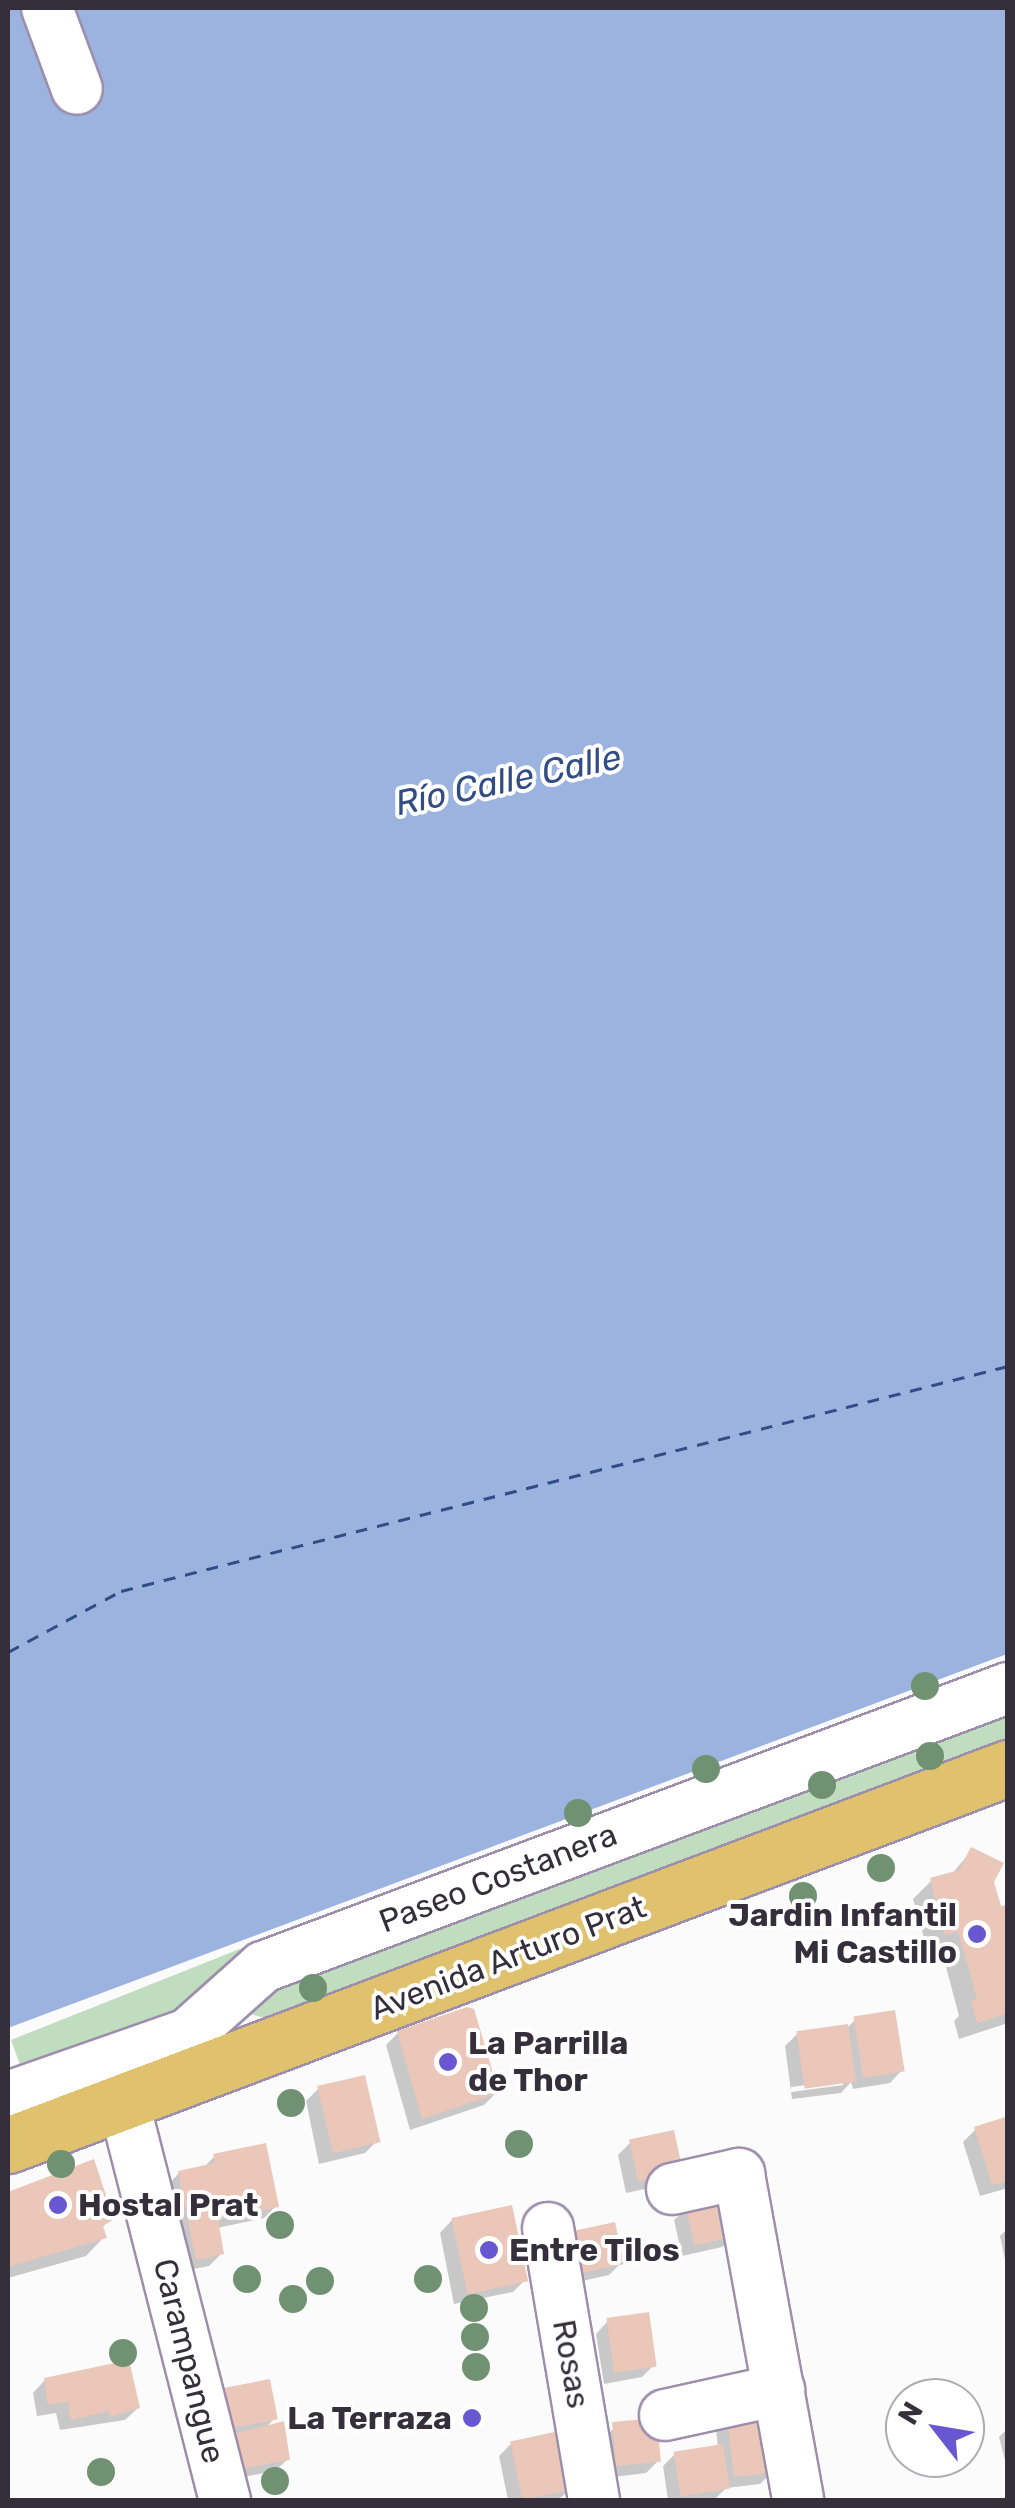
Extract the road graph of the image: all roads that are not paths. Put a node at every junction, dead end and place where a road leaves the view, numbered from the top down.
1 (47, 8) edge
2 (77, 89) dead end
3 (1008, 1688) edge
4 (1008, 1768) edge
5 (8, 2097) edge
6 (124, 2104) junction
7 (8, 2145) edge
8 (672, 2188) dead end
9 (548, 2228) dead end
10 (779, 2390) junction
11 (665, 2415) dead end
12 (224, 2500) edge
13 (594, 2500) edge
14 (798, 2500) edge

1 - 2 street
3 - 5 street, Paseo Costanera
4 - 6 main road, Avenida Arturo Prat
6 - 7 main road, Avenida Arturo Prat
6 - 12 street, Carampangue
8 - 10 street
9 - 13 street, Rosas
10 - 11 street
10 - 14 street

